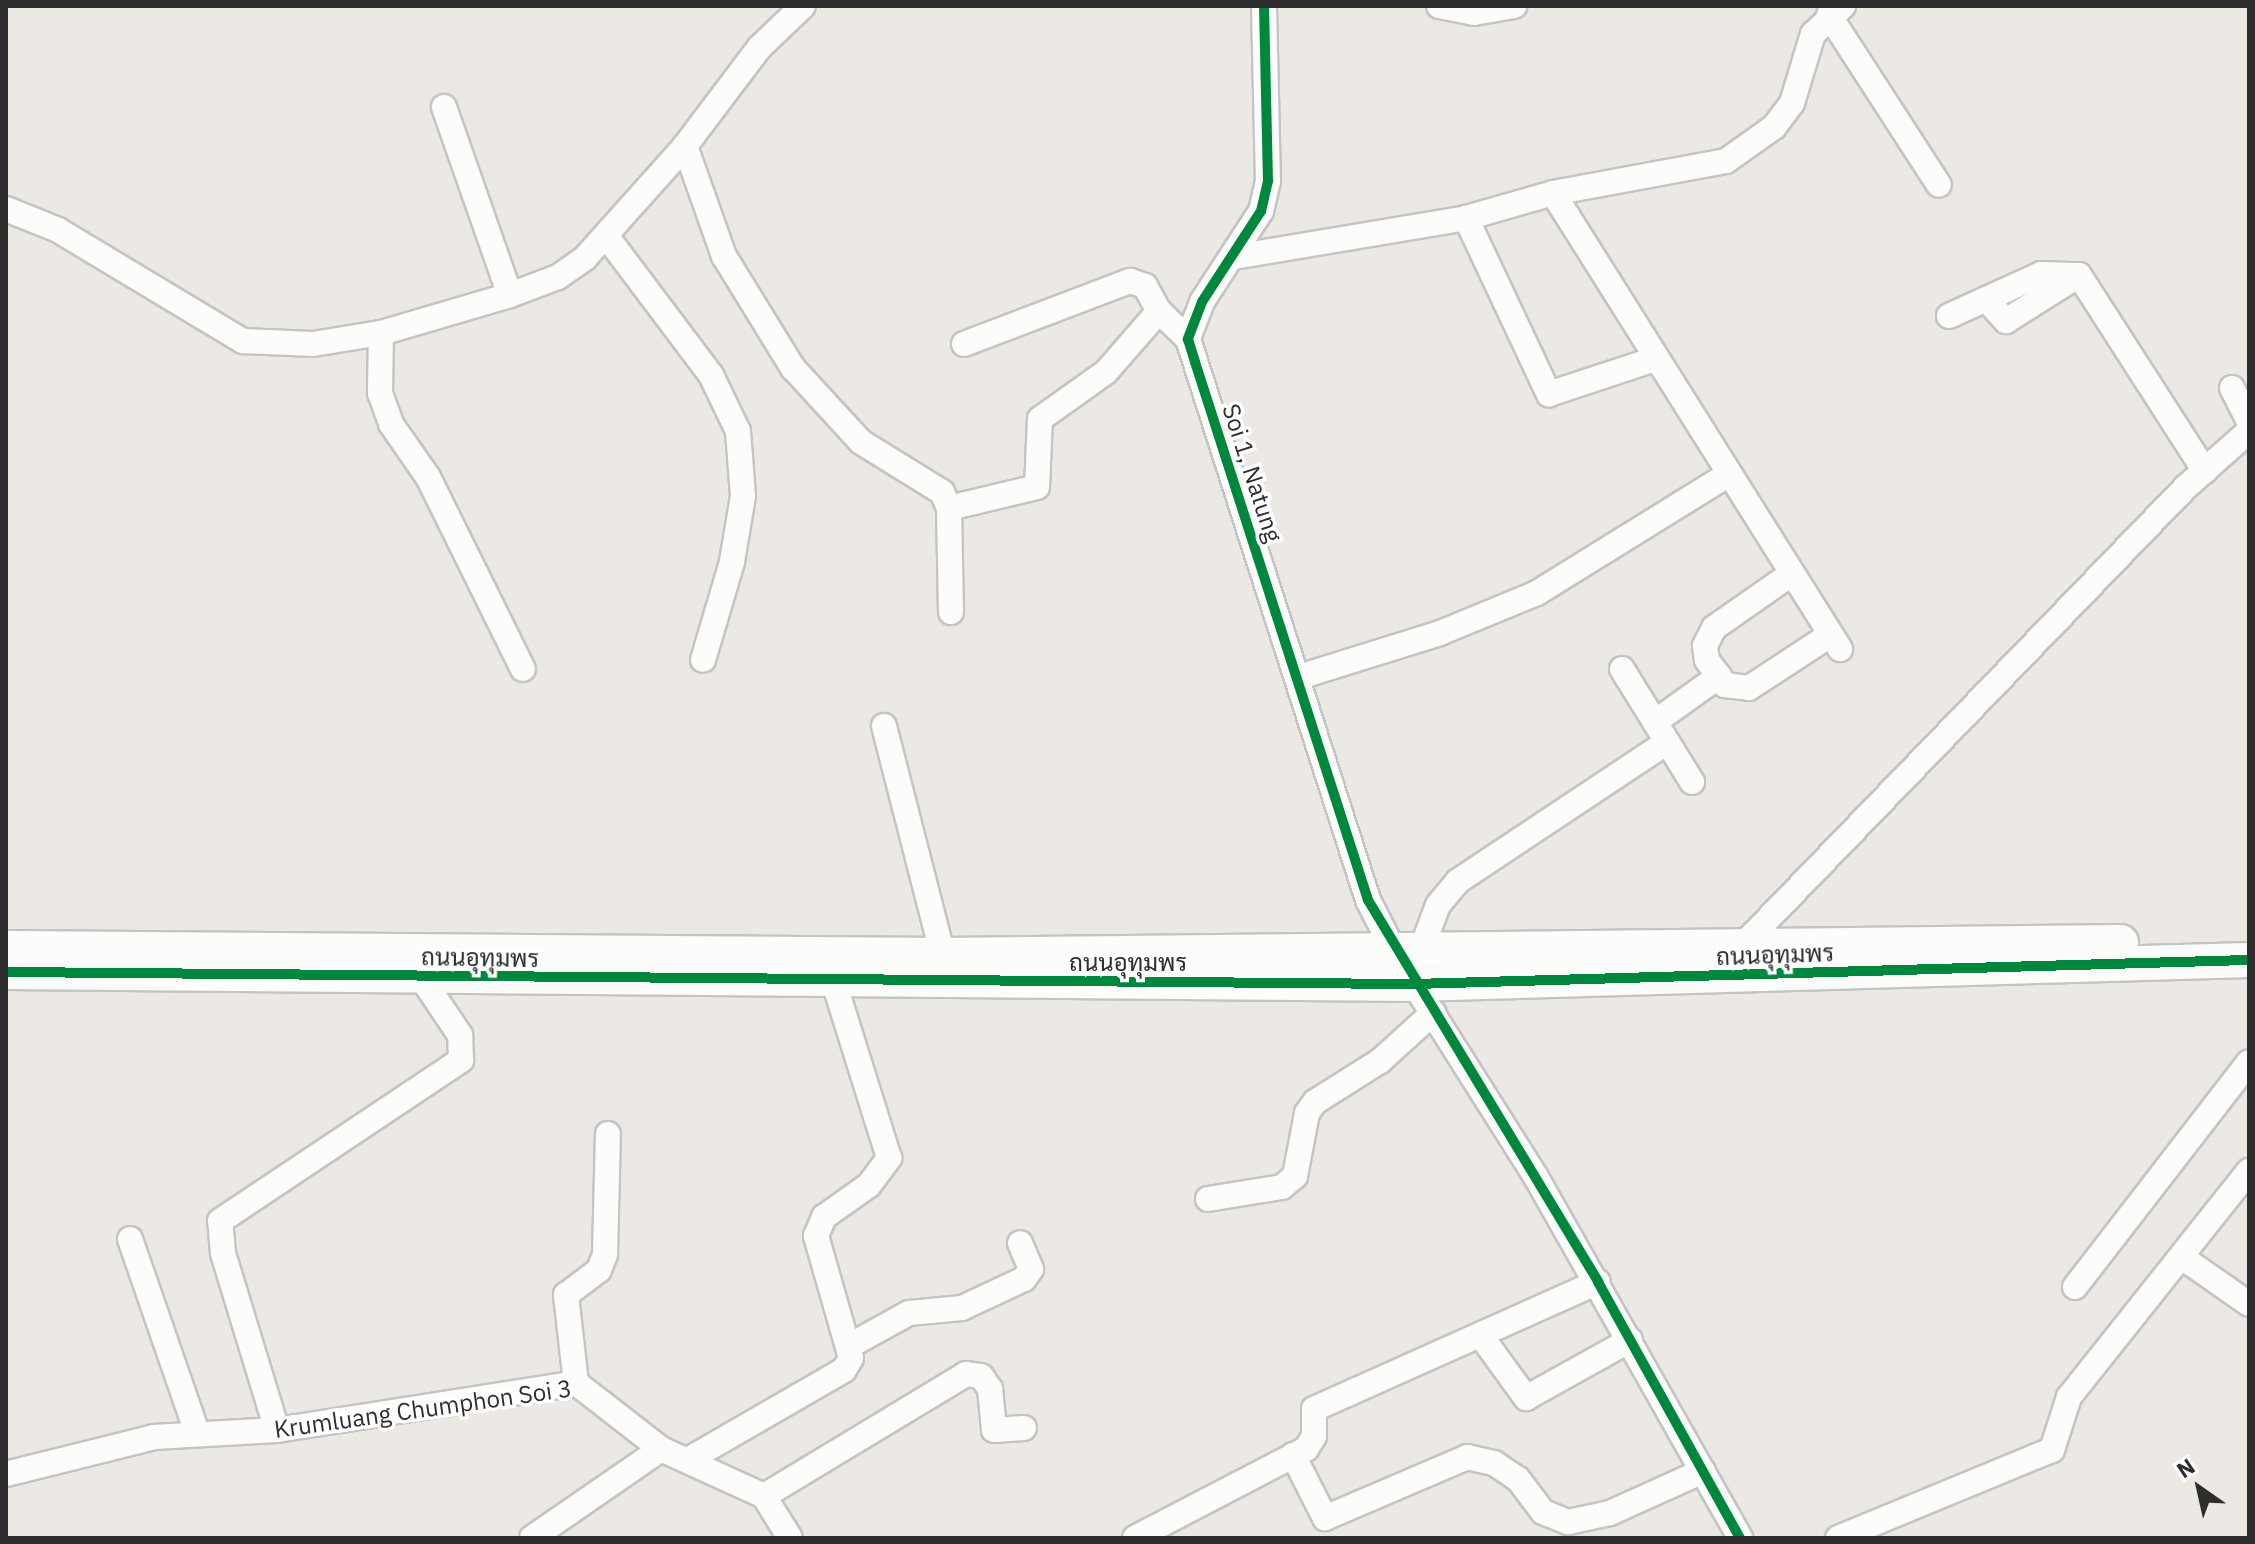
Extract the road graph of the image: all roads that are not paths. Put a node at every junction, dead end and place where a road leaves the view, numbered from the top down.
1 (803, 6) edge
2 (1264, 6) edge
3 (1439, 6) edge
4 (1514, 6) edge
5 (1836, 10) edge
6 (444, 107) dead end
7 (685, 146) junction
8 (1939, 185) dead end
9 (1553, 193) junction
10 (6, 209) edge
11 (1466, 218) junction
12 (607, 237) junction
13 (1234, 257) junction
14 (510, 295) junction
15 (1159, 311) junction
16 (1949, 316) dead end
17 (381, 333) junction
18 (1188, 339) junction
19 (964, 344) dead end
20 (1655, 359) junction
21 (2232, 388) dead end
22 (2249, 422) edge
23 (2249, 431) edge
24 (2205, 471) junction
25 (1726, 476) junction
26 (949, 508) junction
27 (1791, 574) junction
28 (951, 612) dead end
29 (703, 660) dead end
30 (523, 669) dead end
31 (1622, 669) dead end
32 (1719, 676) junction
33 (1299, 677) junction
34 (884, 726) dead end
35 (1661, 732) junction
36 (1692, 782) dead end
37 (2249, 939) edge
38 (6, 948) edge
39 (1739, 949) junction
40 (943, 955) junction
41 (2249, 960) edge
42 (1410, 963) junction
43 (6, 972) edge
44 (421, 977) junction
45 (834, 982) junction
46 (1433, 1013) junction
47 (2245, 1075) edge
48 (608, 1134) dead end
49 (2249, 1171) edge
50 (1208, 1199) dead end
51 (130, 1239) dead end
52 (1020, 1243) dead end
53 (2183, 1258) junction
54 (1598, 1282) junction
55 (2075, 1287) dead end
56 (2249, 1304) edge
57 (1481, 1336) junction
58 (1630, 1340) junction
59 (851, 1345) junction
60 (576, 1383) junction
61 (1024, 1428) dead end
62 (277, 1430) junction
63 (197, 1433) junction
64 (661, 1449) junction
65 (1293, 1455) junction
66 (688, 1460) junction
67 (1703, 1471) junction
68 (6, 1474) edge
69 (764, 1496) junction
70 (541, 1535) edge
71 (790, 1538) edge
72 (1135, 1538) edge
73 (1740, 1538) edge
74 (1838, 1538) edge

1 - 7 street
2 - 13 street
3 - 4 street
5 - 8 street
5 - 9 street
6 - 14 street
7 - 12 street
7 - 26 street
9 - 11 street
9 - 20 street
10 - 17 street
11 - 13 street
11 - 20 street
12 - 14 street
12 - 29 street
13 - 18 street
14 - 17 street
15 - 18 street
15 - 19 street
15 - 26 street
16 - 24 street
17 - 30 street
18 - 33 street, Soi 1, Natung
20 - 25 street
21 - 22 street
23 - 24 street
24 - 39 street
25 - 27 street
25 - 33 street
26 - 28 street
27 - 32 street
27 - 32 street
31 - 35 street
32 - 35 street
33 - 42 street, Soi 1, Natung
34 - 40 street
35 - 36 street
35 - 42 street
37 - 39 street, ถนนอุทุมพร
38 - 40 street, ถนนอุทุมพร
39 - 42 street, ถนนอุทุมพร
40 - 42 street, ถนนอุทุมพร
41 - 42 street, ถนนอุทุมพร
42 - 45 street, ถนนอุทุมพร
42 - 46 street, Soi 1, Natung
43 - 44 street, ถนนอุทุมพร
44 - 45 street, ถนนอุทุมพร
44 - 62 street
45 - 59 street
46 - 50 street
46 - 54 street, Soi 1, Natung
47 - 55 street
48 - 60 street
49 - 53 street
51 - 63 street
52 - 59 street
53 - 56 street
53 - 74 street
54 - 57 street
54 - 58 street, Soi 1, Natung
57 - 58 street
57 - 65 street
58 - 67 street, Soi 1, Natung
59 - 66 street
60 - 62 street, Krumluang Chumphon Soi 3
60 - 64 street, Krumluang Chumphon Soi 3
61 - 69 street
62 - 63 street, Krumluang Chumphon Soi 3
63 - 68 street, Krumluang Chumphon Soi 3
64 - 66 street, Krumluang Chumphon Soi 3
64 - 70 street
65 - 67 street
65 - 72 street
66 - 69 street, Krumluang Chumphon Soi 3
67 - 73 street, Soi 1, Natung
69 - 71 street

